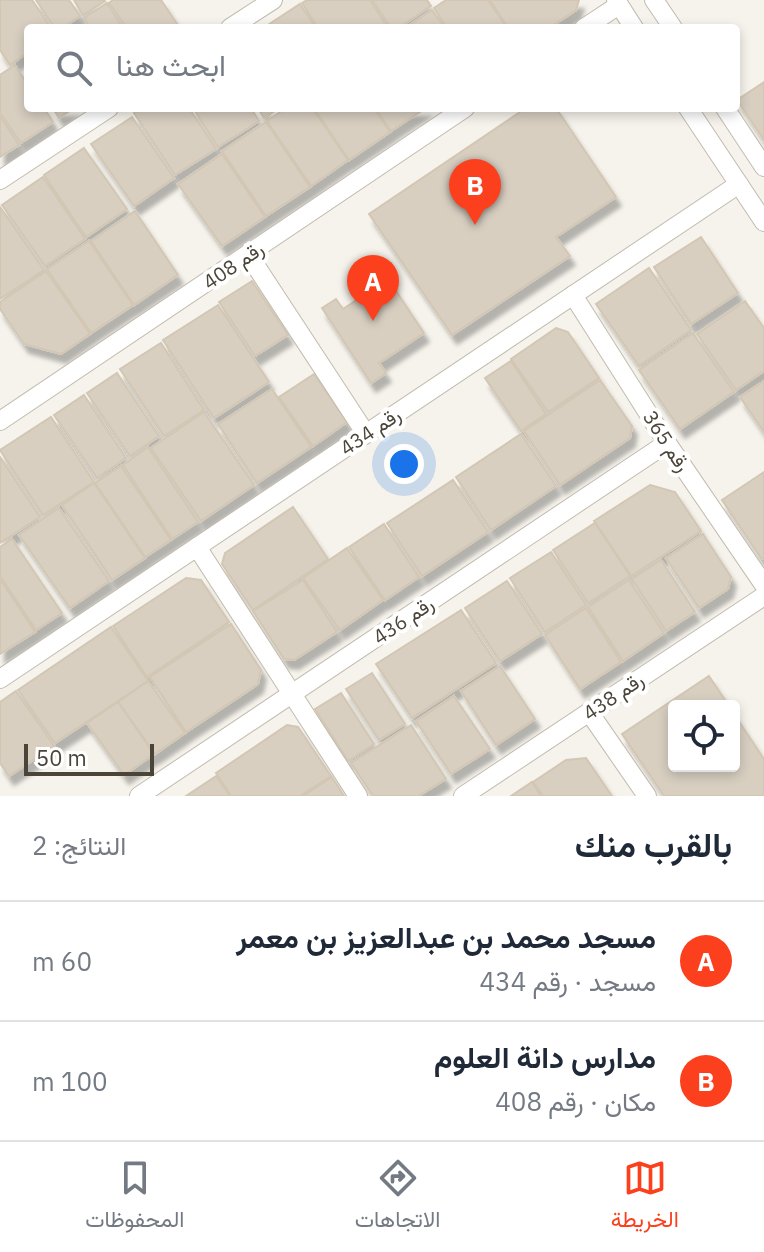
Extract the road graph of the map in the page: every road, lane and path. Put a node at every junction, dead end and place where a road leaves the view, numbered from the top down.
1 (273, 0) edge
2 (654, 0) edge
3 (617, 2) edge
4 (236, 24) edge
5 (589, 24) edge
6 (631, 24) edge
7 (670, 24) edge
8 (103, 112) edge
9 (459, 112) edge
10 (691, 112) edge
11 (728, 112) edge
12 (764, 167) edge
13 (764, 175) edge
14 (0, 180) edge
15 (741, 186) junction
16 (764, 222) edge
17 (248, 254) junction
18 (573, 295) junction
19 (0, 421) edge
20 (366, 434) junction
21 (667, 443) junction
22 (197, 547) junction
23 (764, 585) edge
24 (764, 596) edge
25 (0, 679) edge
26 (292, 694) junction
27 (589, 712) junction
28 (465, 795) edge
29 (139, 796) edge
30 (358, 796) edge
31 (647, 796) edge

1 - 4 street
2 - 7 street
3 - 5 street
3 - 6 street
8 - 14 street
9 - 17 street, رقم 408
10 - 15 street
11 - 12 street
13 - 15 street, رقم 434
15 - 16 street
15 - 18 street, رقم 434
17 - 19 street, رقم 408
17 - 20 street
18 - 20 street, رقم 434
18 - 21 street, رقم 365
20 - 22 street, رقم 434
21 - 23 street, رقم 365
21 - 26 street, رقم 436
22 - 25 street, رقم 434
22 - 26 street
24 - 27 street, رقم 438
26 - 29 street, رقم 436
26 - 30 street
27 - 28 street, رقم 438
27 - 31 street

